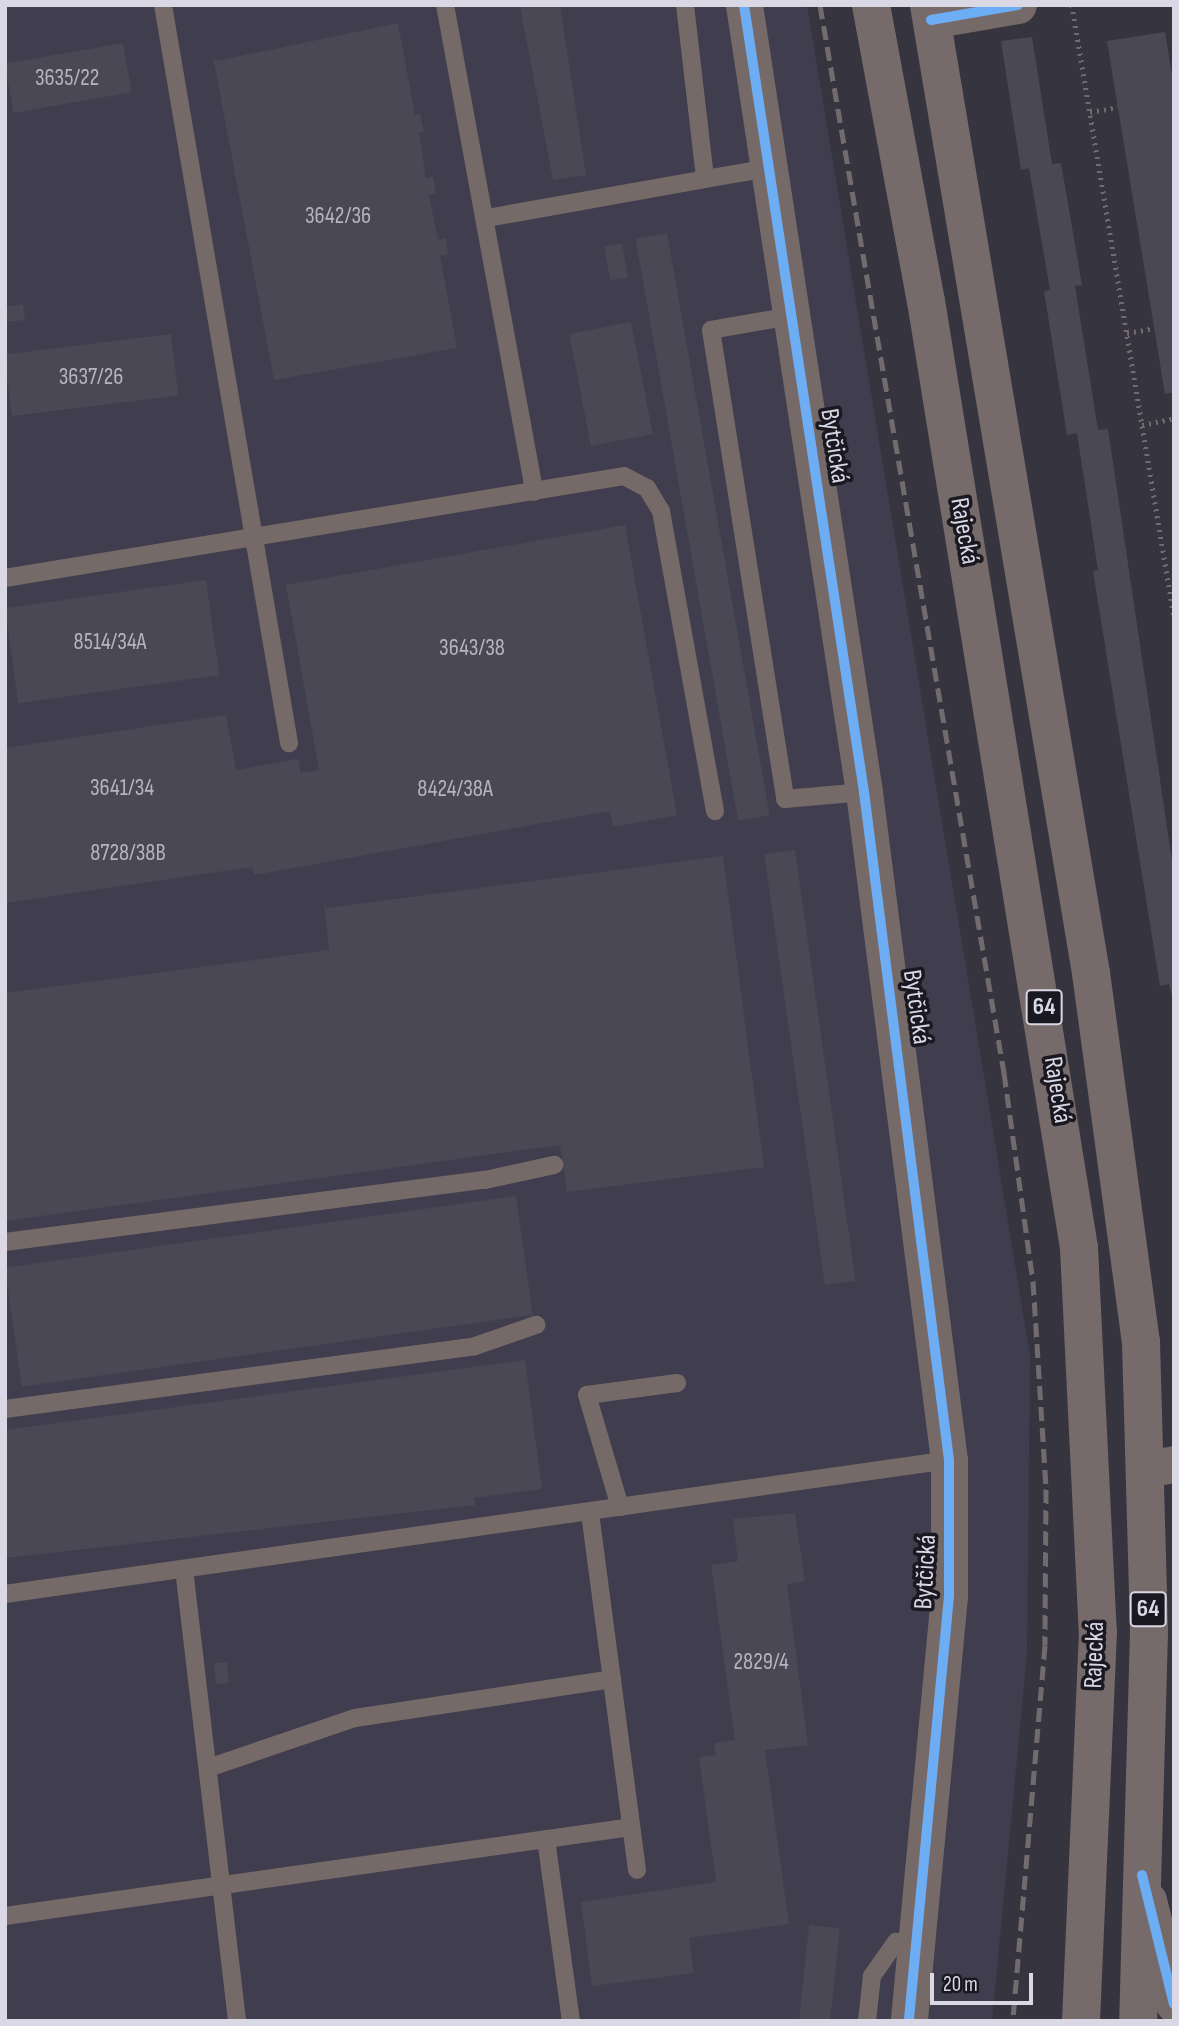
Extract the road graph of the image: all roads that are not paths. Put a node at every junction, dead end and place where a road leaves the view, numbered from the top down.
1 (163, 5) edge
2 (445, 5) edge
3 (685, 5) edge
4 (744, 5) edge
5 (871, 5) edge
6 (1018, 5) edge
7 (930, 13) edge
8 (769, 168) junction
9 (705, 179) junction
10 (487, 218) junction
11 (791, 316) junction
12 (534, 492) junction
13 (255, 537) junction
14 (5, 578) edge
15 (289, 743) dead end
16 (864, 792) junction
17 (715, 811) dead end
18 (554, 1165) dead end
19 (5, 1242) edge
20 (536, 1325) dead end
21 (677, 1383) dead end
22 (5, 1409) edge
23 (949, 1460) junction
24 (1160, 1466) edge
25 (620, 1507) junction
26 (590, 1513) junction
27 (184, 1569) junction
28 (5, 1594) edge
29 (612, 1679) junction
30 (208, 1768) junction
31 (631, 1827) junction
32 (546, 1839) junction
33 (637, 1870) dead end
34 (1142, 1875) junction
35 (221, 1885) junction
36 (5, 1916) edge
37 (916, 1944) junction
38 (1174, 2004) edge
39 (237, 2021) edge
40 (571, 2021) edge
41 (867, 2021) edge
42 (909, 2021) edge
43 (1081, 2021) edge
44 (1138, 2021) edge

1 - 13 lane
2 - 10 lane
3 - 9 lane
4 - 8 street, Bytčická
5 - 43 main road, Rajecká / 64
6 - 7 street
7 - 24 main road, Rajecká / 64
8 - 9 lane
8 - 11 street, Bytčická
9 - 10 lane
10 - 12 lane
11 - 16 street, Bytčická
11 - 16 lane
12 - 13 lane
12 - 17 lane
13 - 14 lane
13 - 15 lane
16 - 23 street, Bytčická
18 - 19 lane
20 - 22 lane
21 - 25 lane
23 - 25 lane
23 - 37 street, Bytčická
24 - 34 main road, Rajecká / 64
25 - 26 lane
26 - 27 lane
26 - 29 lane
27 - 28 lane
27 - 30 lane
29 - 30 lane
29 - 31 lane
30 - 35 lane
31 - 32 lane
31 - 33 lane
32 - 35 lane
32 - 40 lane
34 - 38 street
34 - 44 main road, Rajecká / 64
35 - 36 lane
35 - 39 lane
37 - 41 lane
37 - 42 street, Bytčická

